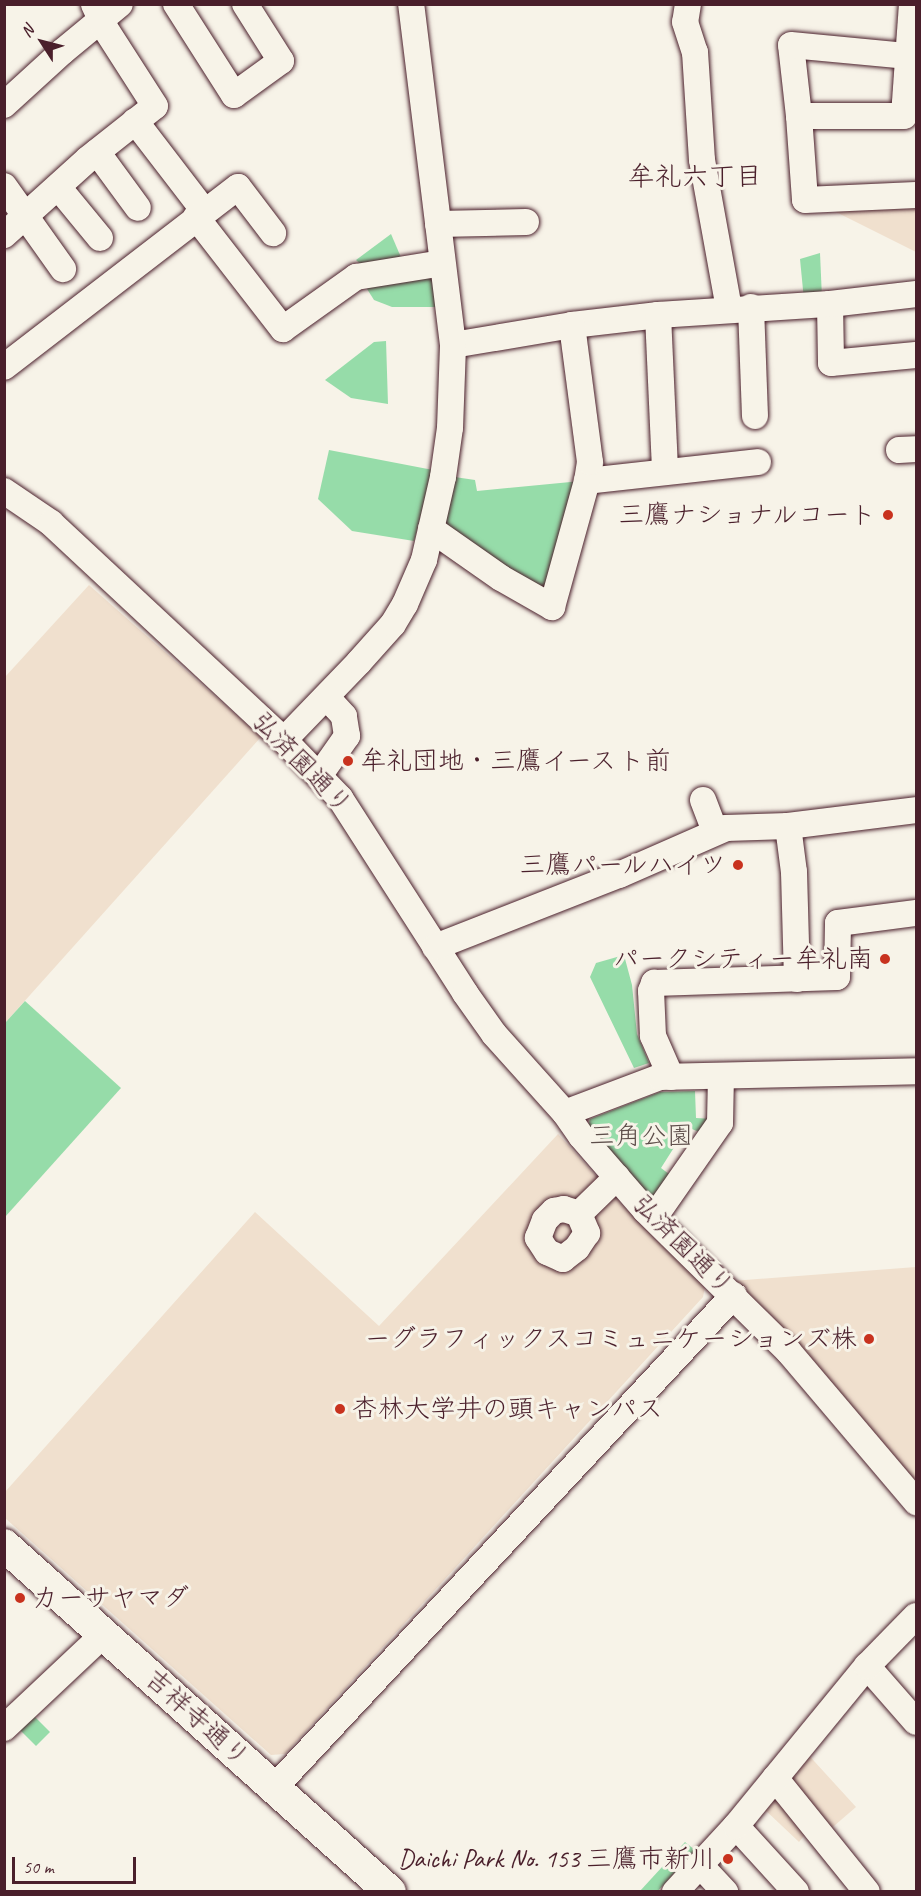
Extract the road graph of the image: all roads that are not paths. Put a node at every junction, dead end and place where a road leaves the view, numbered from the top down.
1 (176, 4) edge
2 (245, 4) edge
3 (411, 4) edge
4 (687, 4) edge
5 (912, 4) edge
6 (105, 9) edge
7 (908, 56) junction
8 (4, 105) edge
9 (799, 116) junction
10 (135, 121) junction
11 (97, 152) junction
12 (4, 186) edge
13 (58, 187) junction
14 (916, 195) edge
15 (138, 208) dead end
16 (200, 214) junction
17 (26, 217) junction
18 (526, 222) dead end
19 (438, 224) junction
20 (273, 233) dead end
21 (4, 236) edge
22 (100, 238) dead end
23 (442, 263) junction
24 (63, 269) dead end
25 (916, 294) edge
26 (830, 304) junction
27 (740, 308) junction
28 (658, 315) junction
29 (572, 325) junction
30 (453, 345) junction
31 (916, 355) edge
32 (4, 367) edge
33 (756, 416) dead end
34 (758, 462) dead end
35 (665, 471) junction
36 (587, 481) junction
37 (4, 491) edge
38 (431, 529) junction
39 (326, 697) junction
40 (284, 740) junction
41 (319, 776) junction
42 (703, 800) dead end
43 (916, 810) edge
44 (788, 826) junction
45 (715, 831) junction
46 (916, 913) edge
47 (435, 947) junction
48 (796, 979) junction
49 (916, 1071) edge
50 (721, 1076) junction
51 (671, 1077) junction
52 (565, 1113) junction
53 (617, 1177) junction
54 (660, 1209) dead end
55 (579, 1214) dead end
56 (734, 1295) junction
57 (916, 1502) edge
58 (6, 1550) edge
59 (916, 1616) edge
60 (104, 1634) junction
61 (867, 1666) junction
62 (916, 1722) edge
63 (4, 1728) edge
64 (775, 1778) junction
65 (274, 1788) junction
66 (736, 1826) junction
67 (700, 1865) junction
68 (390, 1892) edge
69 (675, 1892) edge
70 (725, 1892) edge
71 (796, 1892) edge
72 (867, 1892) edge

1 - 2 street
3 - 19 street
4 - 27 street
5 - 7 street
6 - 8 street
6 - 10 street
7 - 9 street
7 - 9 street
9 - 14 street
10 - 11 street
10 - 16 street
11 - 13 street
11 - 15 street
12 - 17 street
13 - 17 street
13 - 22 street
16 - 20 street
16 - 23 street
16 - 32 street
17 - 21 street
17 - 24 street
18 - 19 street
19 - 23 street
23 - 30 street
25 - 26 street
26 - 27 street
26 - 31 street
27 - 28 street
27 - 33 street
28 - 29 street
28 - 35 street
29 - 30 street
29 - 36 street
30 - 38 street
34 - 35 street
35 - 36 street
36 - 38 street
37 - 40 street, 弘済園通り
38 - 39 street
39 - 40 street
39 - 41 street
40 - 41 street, 弘済園通り
41 - 47 street, 弘済園通り
42 - 45 street
43 - 44 street
44 - 45 street
44 - 48 street
45 - 47 street
46 - 48 street
47 - 52 street, 弘済園通り
48 - 51 street
49 - 50 street
50 - 51 street
50 - 54 street
51 - 52 street
52 - 53 street, 弘済園通り
53 - 55 street
53 - 56 street, 弘済園通り
56 - 57 street, 弘済園通り
56 - 65 street
58 - 60 main road, 吉祥寺通り
59 - 61 street
60 - 63 street
60 - 65 main road, 吉祥寺通り
61 - 62 street
61 - 64 street
64 - 66 street
64 - 72 street
65 - 68 main road, 吉祥寺通り
66 - 67 street
66 - 71 street
67 - 69 street
67 - 70 street

